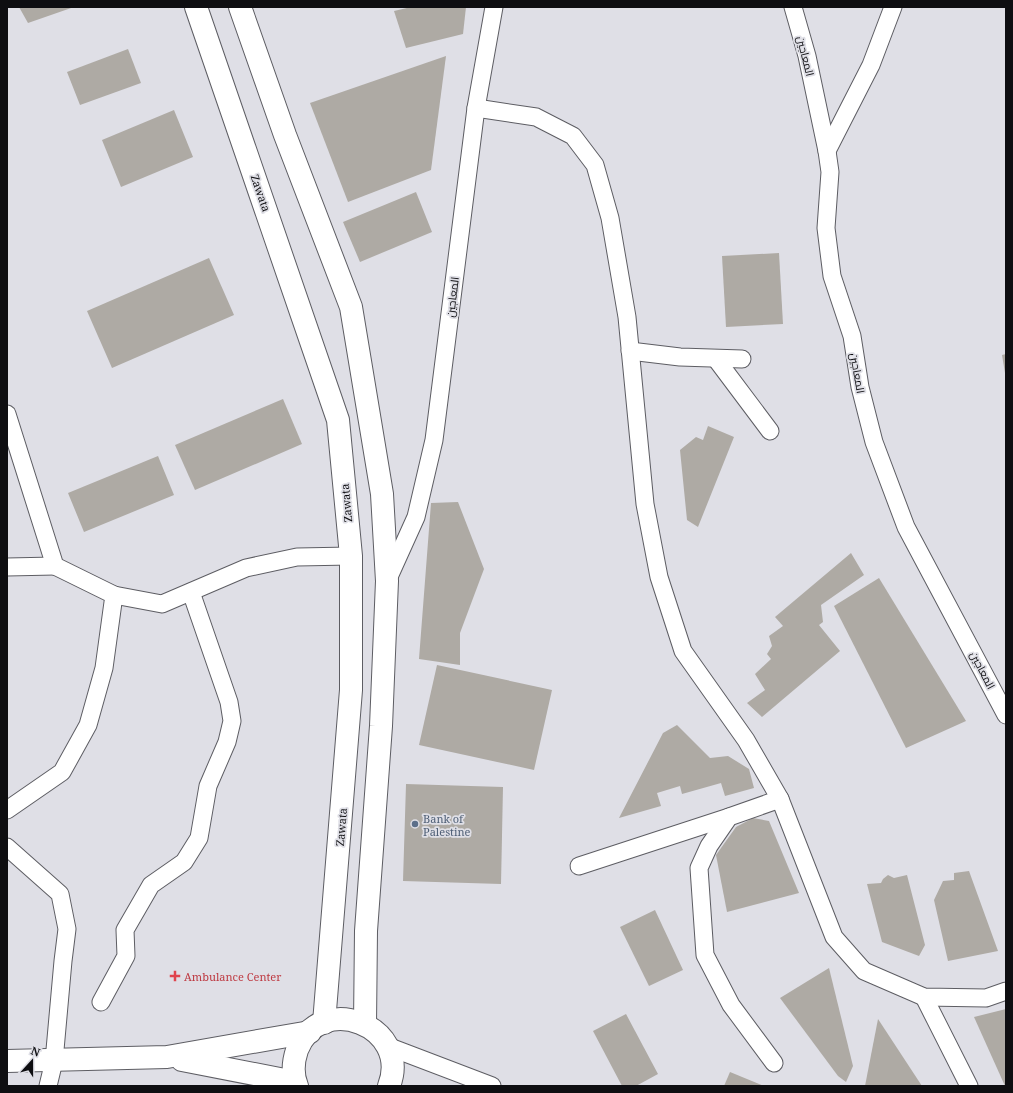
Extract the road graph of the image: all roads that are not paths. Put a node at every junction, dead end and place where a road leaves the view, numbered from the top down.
1 (196, 7) edge
2 (240, 7) edge
3 (494, 7) edge
4 (793, 7) edge
5 (893, 7) edge
6 (476, 108) junction
7 (827, 151) junction
8 (630, 351) junction
9 (716, 359) junction
10 (742, 359) dead end
11 (7, 414) edge
12 (770, 431) dead end
13 (350, 556) junction
14 (55, 566) junction
15 (7, 567) edge
16 (387, 581) junction
17 (191, 592) junction
18 (114, 596) junction
19 (1006, 715) edge
20 (780, 799) junction
21 (7, 810) edge
22 (729, 817) junction
23 (7, 847) edge
24 (579, 866) dead end
25 (1006, 991) edge
26 (924, 997) junction
27 (101, 1002) dead end
28 (364, 1024) junction
29 (317, 1027) junction
30 (387, 1046) junction
31 (167, 1057) junction
32 (7, 1061) edge
33 (54, 1061) junction
34 (774, 1063) dead end
35 (296, 1084) edge
36 (48, 1086) edge
37 (389, 1086) edge
38 (492, 1086) edge
39 (969, 1086) edge

1 - 13 main road, Zawata
2 - 16 main road
3 - 6 street, المعاجين
4 - 7 street, المعاجين
5 - 7 street
6 - 8 street
6 - 16 street, المعاجين
7 - 19 street, المعاجين
8 - 9 street
8 - 20 street
9 - 10 street
9 - 12 street
11 - 14 street
13 - 17 street
13 - 29 main road, Zawata
14 - 15 street
14 - 18 street
16 - 28 main road
17 - 18 street
17 - 27 street
18 - 21 street
20 - 22 street
20 - 26 street
22 - 24 street
22 - 34 street
23 - 33 street
25 - 26 street
26 - 39 street
28 - 29 main road
28 - 30 main road
29 - 31 main road
29 - 35 main road
30 - 37 main road
30 - 38 street
31 - 33 main road
31 - 35 main road
32 - 33 main road
33 - 36 street

